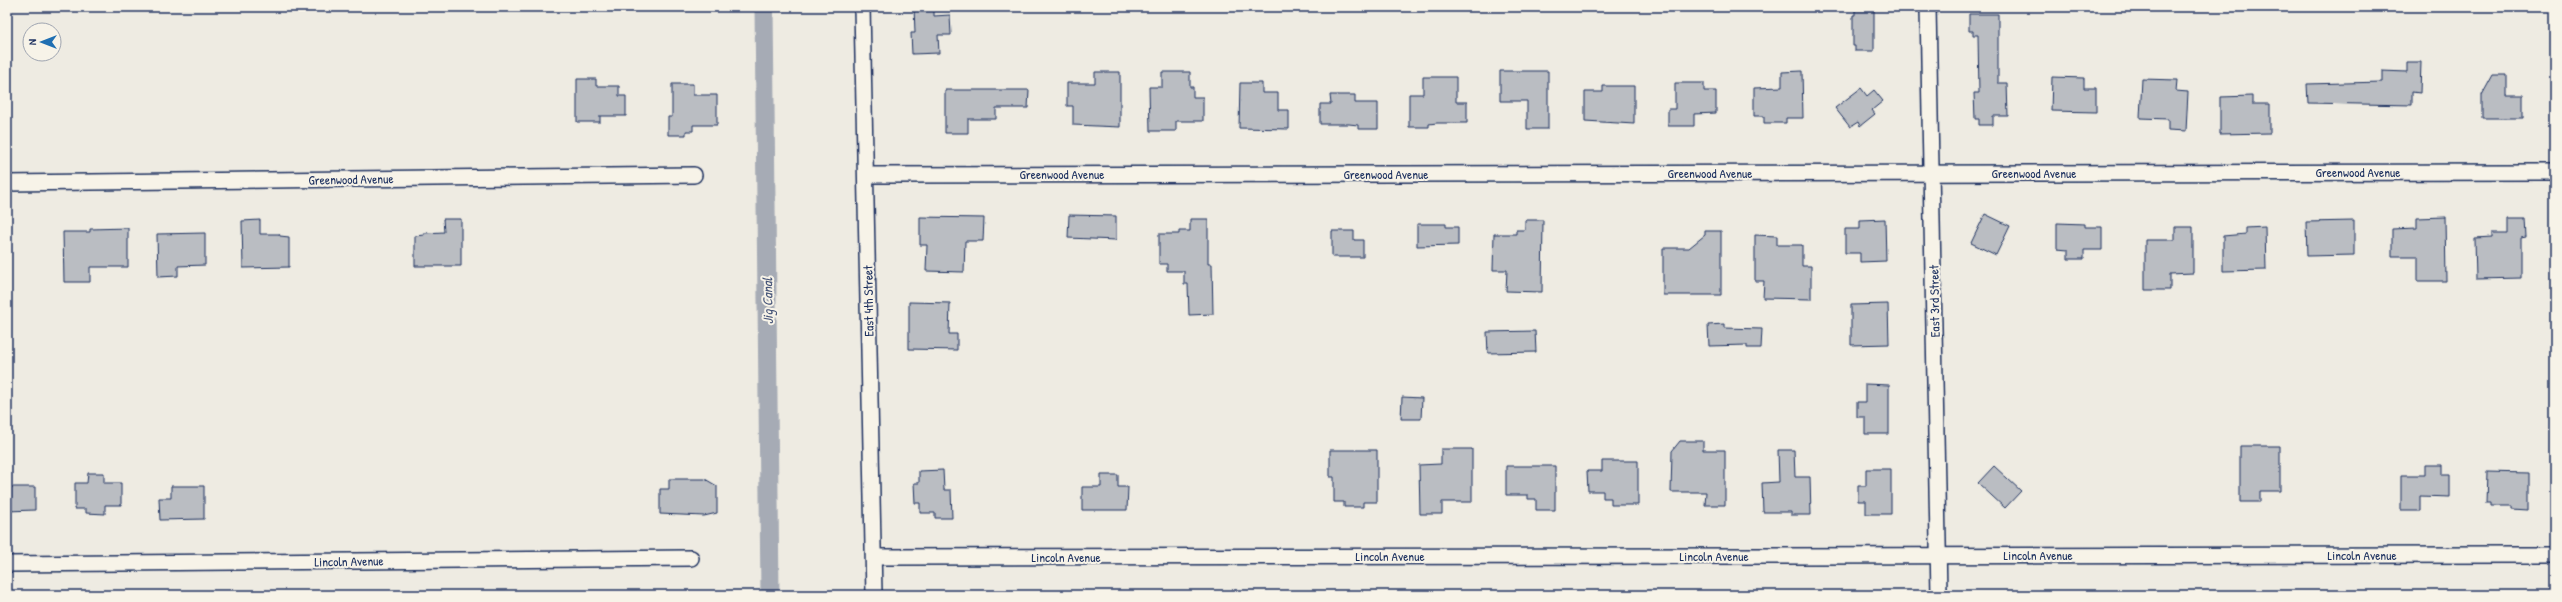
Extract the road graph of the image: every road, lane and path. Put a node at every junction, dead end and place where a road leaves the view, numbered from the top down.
1 (862, 7) edge
2 (1928, 7) edge
3 (2555, 172) edge
4 (1931, 173) junction
5 (694, 175) dead end
6 (866, 175) junction
7 (7, 183) edge
8 (2555, 555) edge
9 (1938, 556) junction
10 (874, 557) junction
11 (691, 558) dead end
12 (7, 564) edge
13 (874, 595) edge
14 (1939, 595) edge

1 - 6 street, East 4th Street
2 - 4 street, East 3rd Street
3 - 4 street, Greenwood Avenue
4 - 6 street, Greenwood Avenue
4 - 9 street, East 3rd Street
5 - 7 street, Greenwood Avenue
6 - 10 street, East 4th Street
8 - 9 street, Lincoln Avenue
9 - 10 street, Lincoln Avenue
9 - 14 street, East 3rd Street
10 - 13 street, East 4th Street
11 - 12 street, Lincoln Avenue

